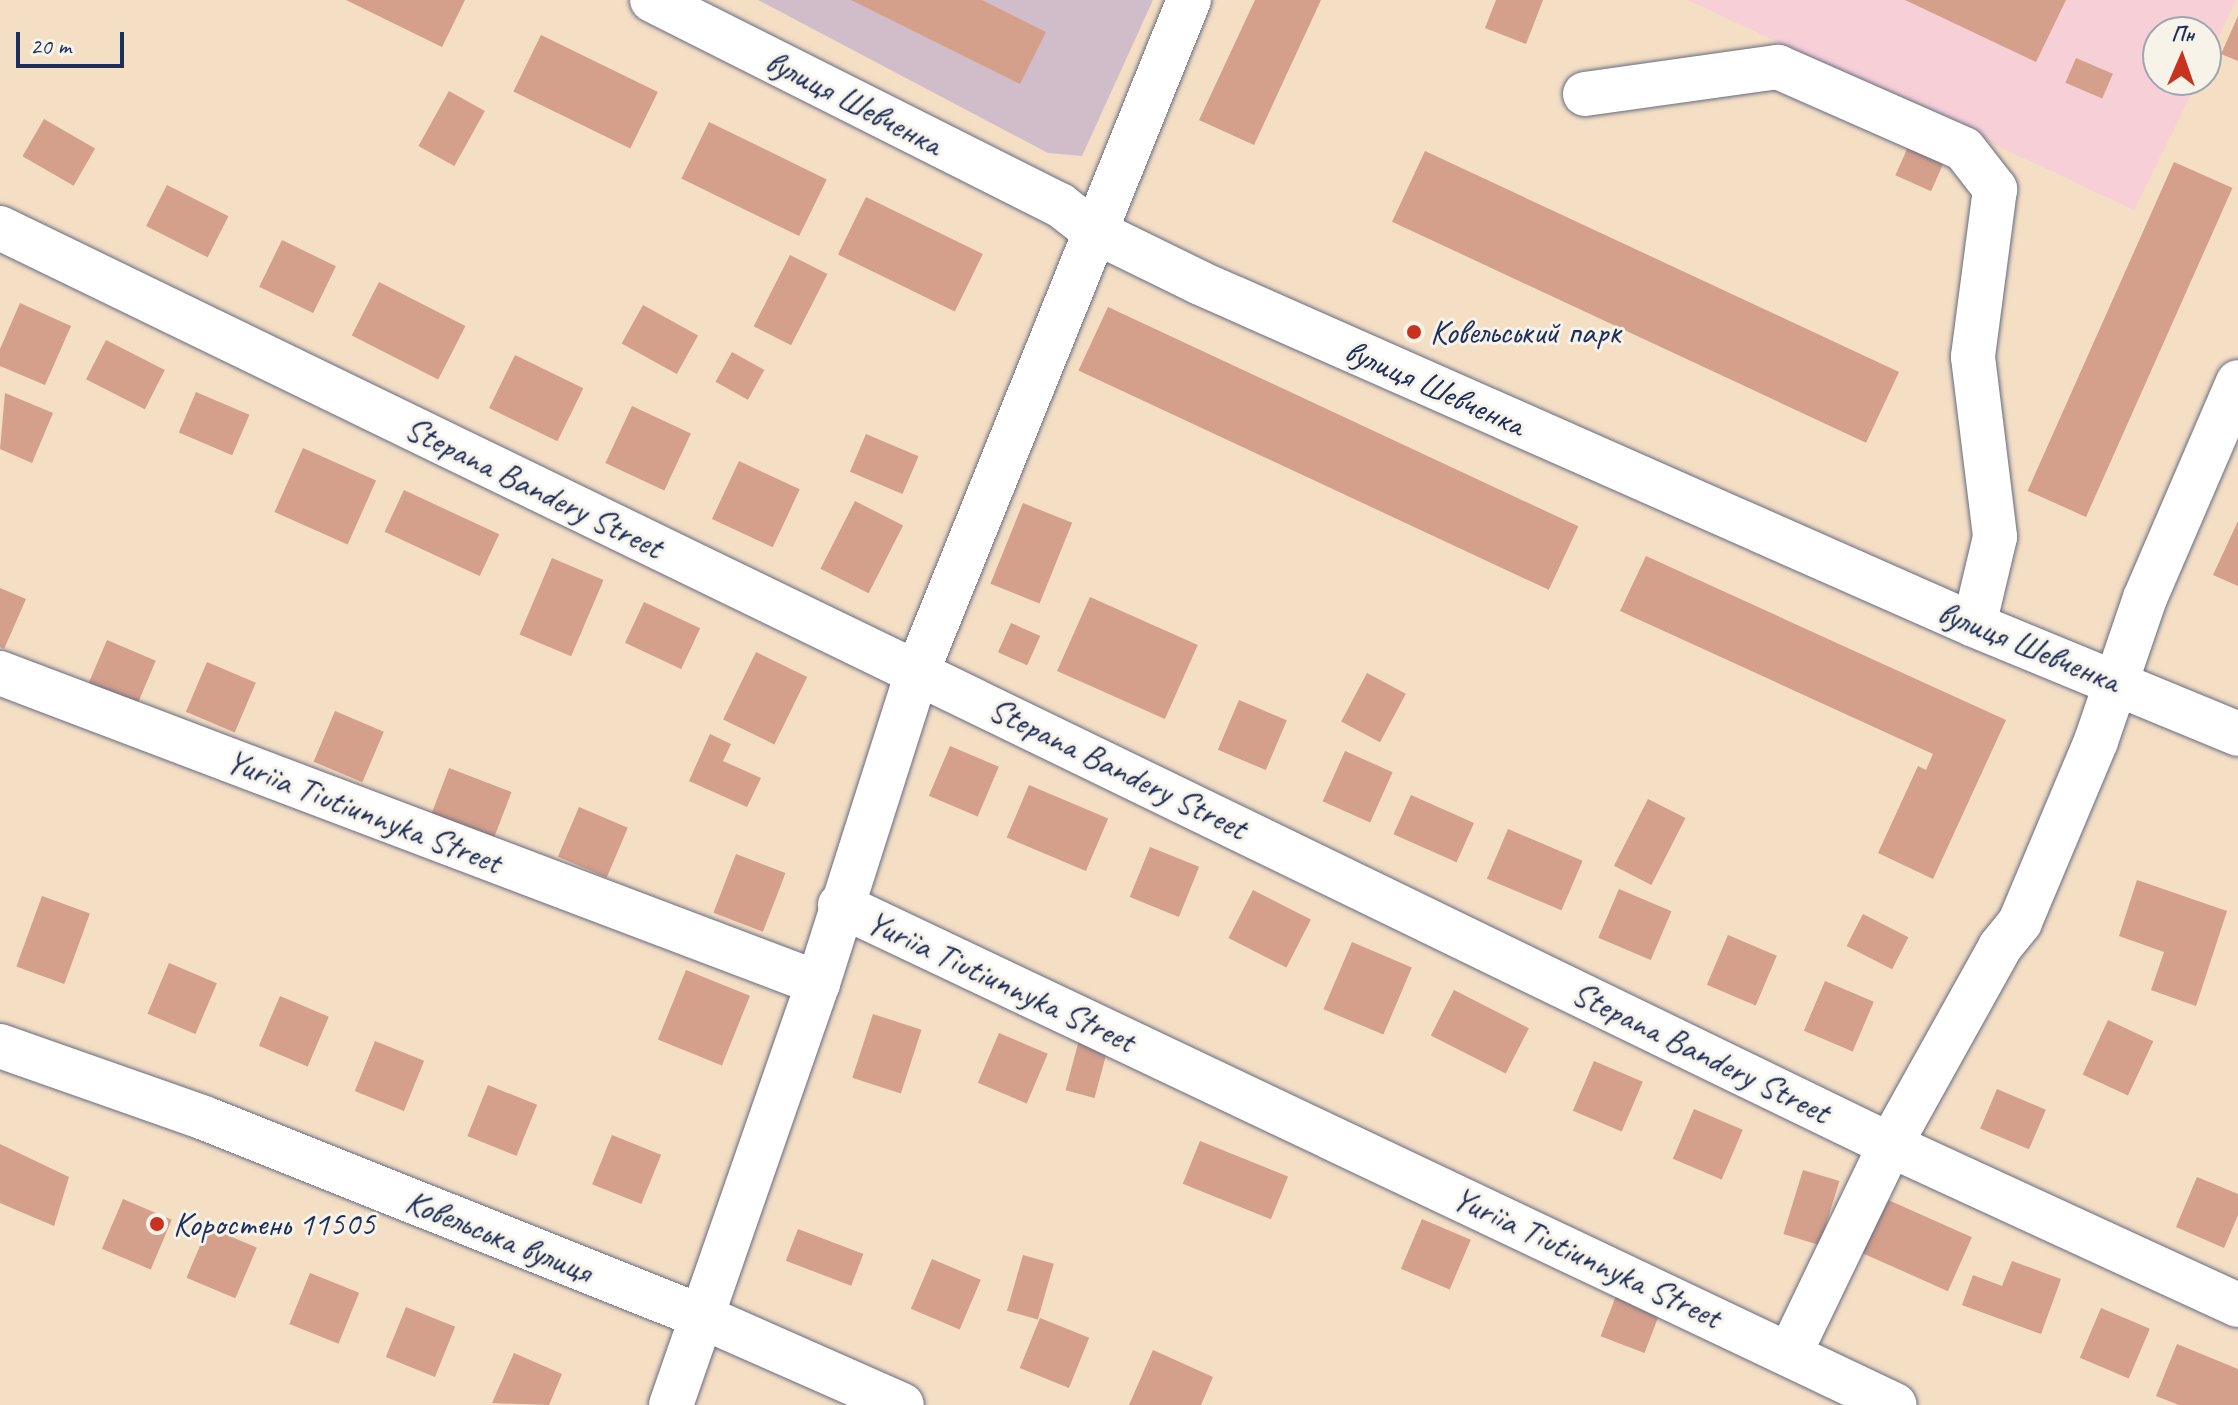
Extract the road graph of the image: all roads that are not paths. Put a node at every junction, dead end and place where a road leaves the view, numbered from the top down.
1 (652, 0) edge
2 (1189, 0) edge
3 (1585, 94) dead end
4 (0, 228) edge
5 (1092, 230) junction
6 (2238, 382) edge
7 (1974, 625) junction
8 (918, 670) junction
9 (0, 673) edge
10 (2116, 682) junction
11 (2238, 734) edge
12 (840, 905) junction
13 (818, 983) junction
14 (0, 1046) edge
15 (1890, 1145) junction
16 (2238, 1305) edge
17 (705, 1318) junction
18 (1790, 1353) junction
19 (671, 1405) edge
20 (902, 1405) edge
21 (1895, 1405) edge

1 - 5 street, вулиця Шевченка
2 - 5 street
3 - 7 street
4 - 8 street, Stepana Bandery Street
5 - 7 street, вулиця Шевченка
5 - 8 street
6 - 10 street
7 - 10 street, вулиця Шевченка
8 - 12 street
8 - 15 street, Stepana Bandery Street
9 - 13 street, Yuriia Tiutiunnyka Street
10 - 11 street, вулиця Шевченка
10 - 15 street
12 - 13 street, Yuriia Tiutiunnyka Street
12 - 18 street, Yuriia Tiutiunnyka Street
13 - 17 street
14 - 17 street, Ковельська вулиця
15 - 16 street, Stepana Bandery Street
15 - 18 street
17 - 19 street
17 - 20 street, Ковельська вулиця
18 - 21 street, Yuriia Tiutiunnyka Street

